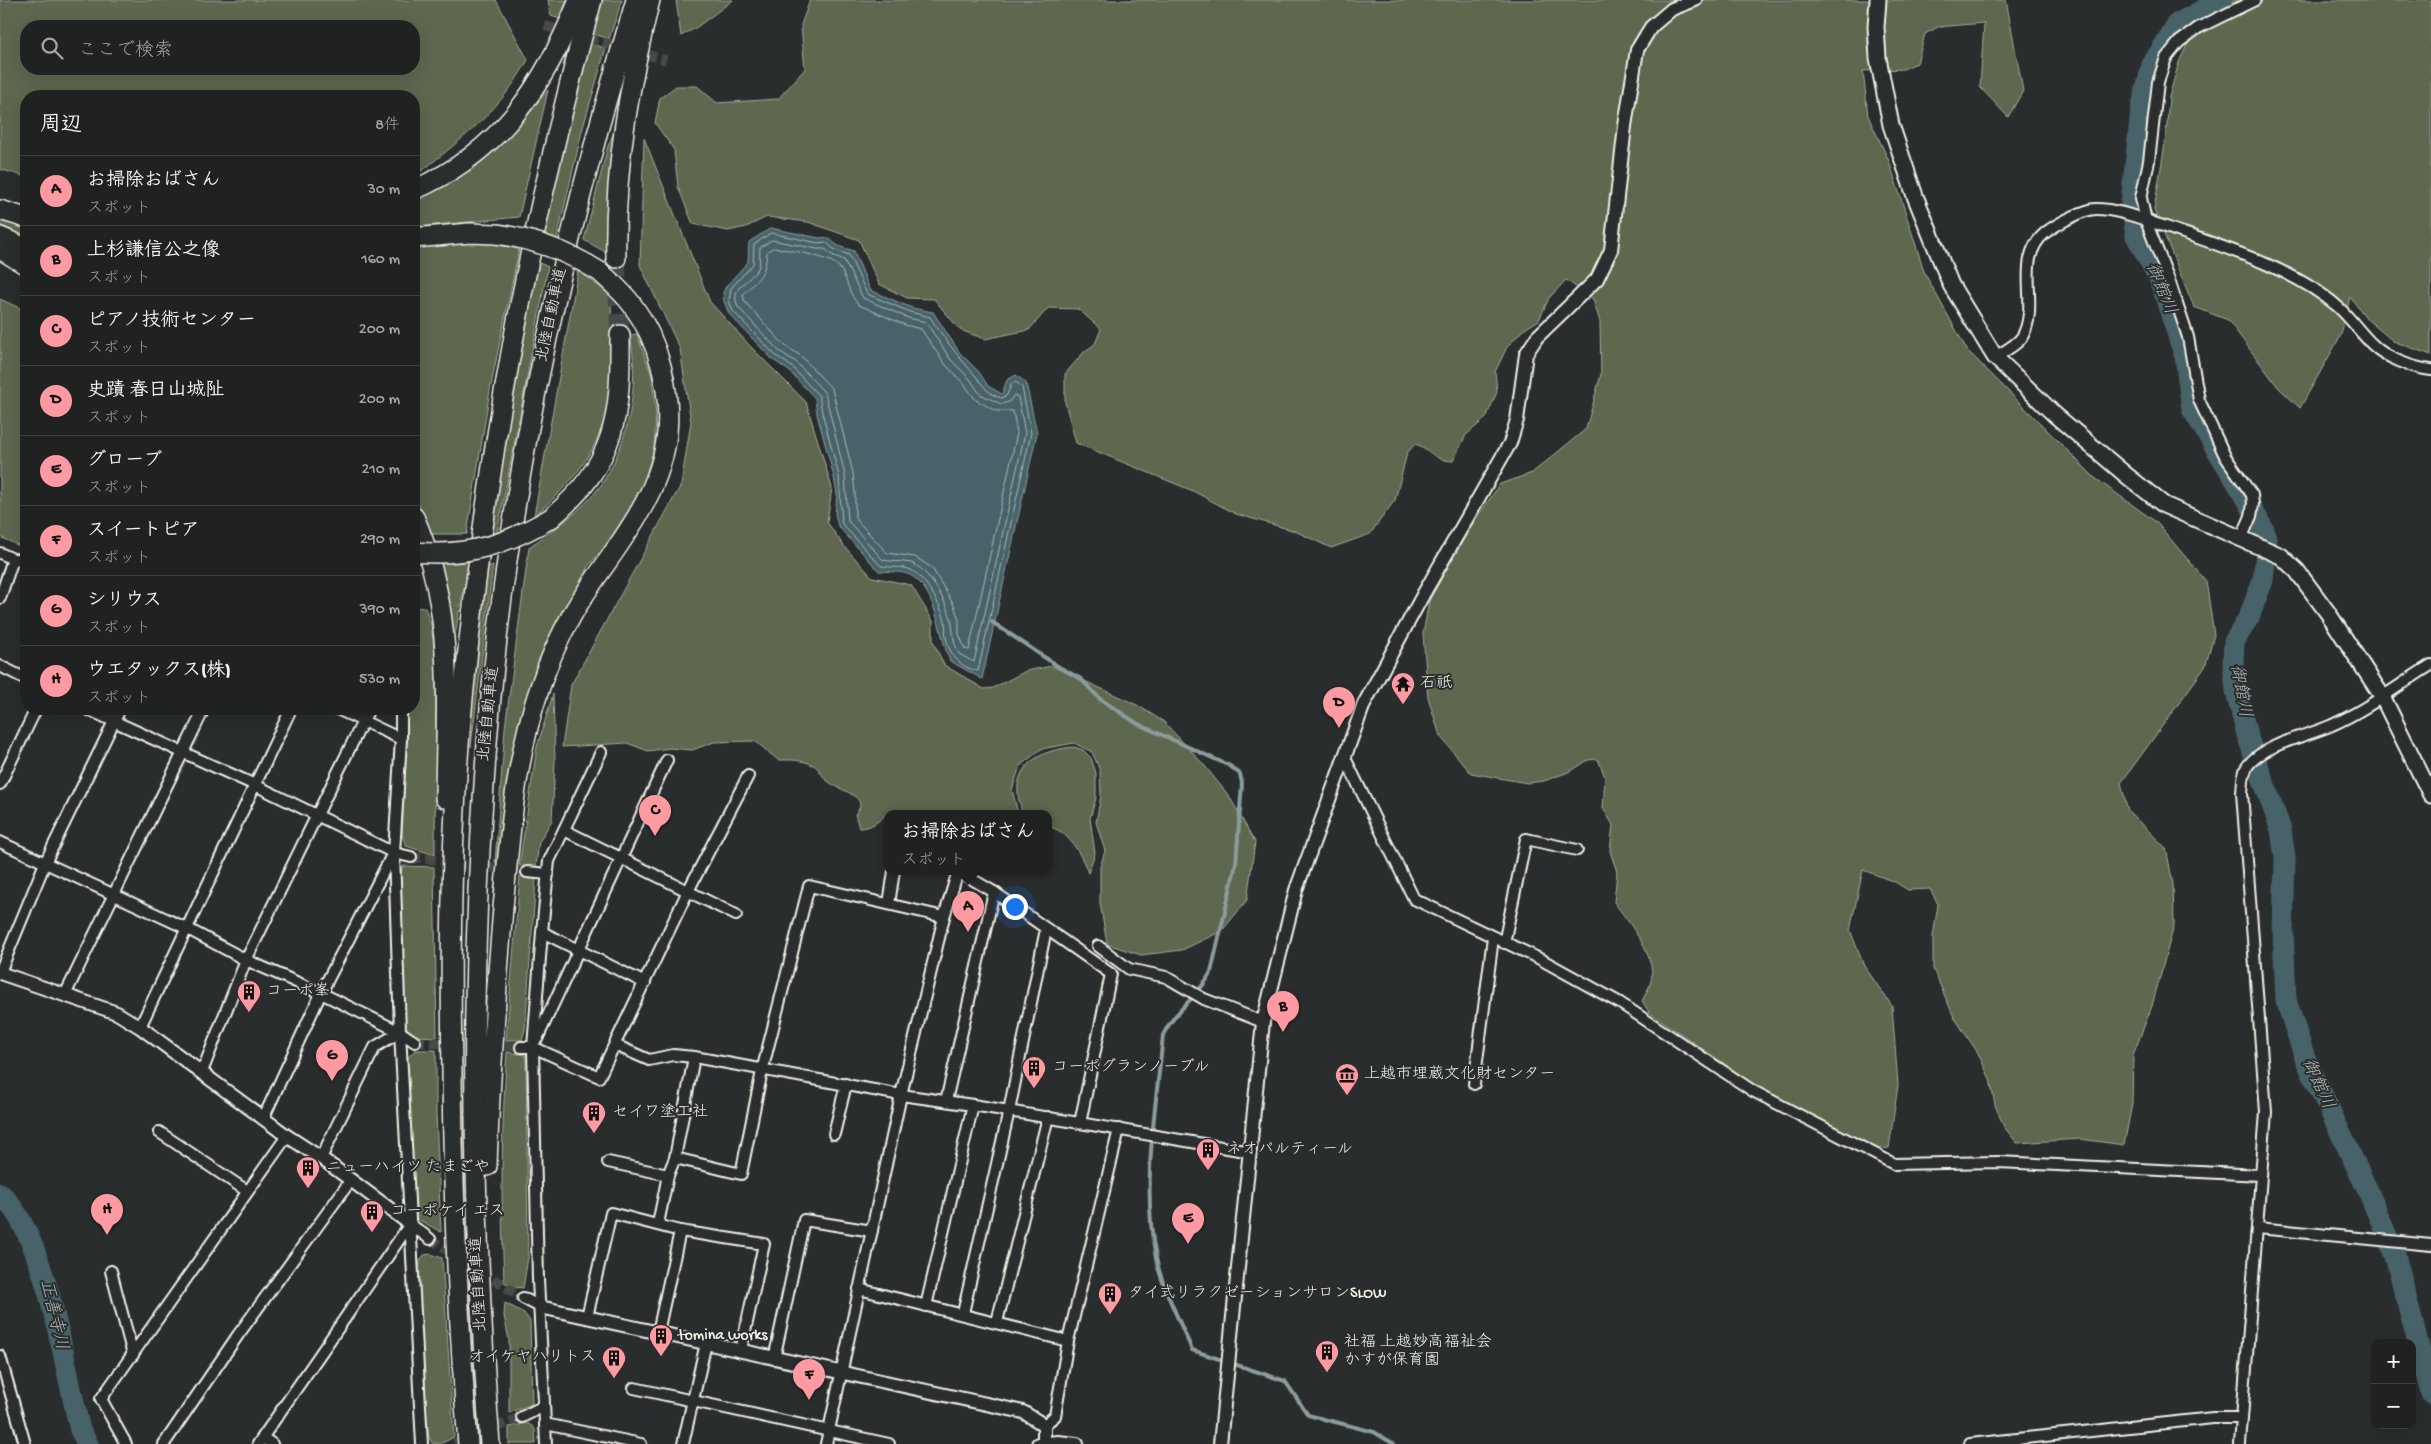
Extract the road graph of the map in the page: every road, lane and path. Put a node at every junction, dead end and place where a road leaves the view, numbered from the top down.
1 (579, 0) edge
2 (592, 0) edge
3 (636, 0) edge
4 (650, 0) edge
5 (1695, 0) edge
6 (1878, 0) edge
7 (2256, 0) edge
8 (420, 187) edge
9 (0, 200) edge
10 (20, 204) edge
11 (0, 210) edge
12 (20, 216) edge
13 (2146, 221) junction
14 (0, 237) edge
15 (420, 237) edge
16 (20, 245) edge
17 (0, 249) edge
18 (616, 258) tunnel mouth
19 (20, 261) edge
20 (620, 335) tunnel mouth
21 (1995, 358) junction
22 (2431, 370) edge
23 (420, 533) edge
24 (2242, 537) junction
25 (420, 552) edge
26 (0, 553) edge
27 (13, 559) junction
28 (20, 560) edge
29 (0, 598) edge
30 (2431, 665) edge
31 (0, 666) edge
32 (20, 676) edge
33 (2382, 696) junction
34 (33, 715) edge
35 (100, 715) edge
36 (116, 715) edge
37 (201, 715) edge
38 (288, 715) edge
39 (350, 715) edge
40 (366, 715) edge
41 (401, 715) edge
42 (113, 721) junction
43 (363, 721) junction
44 (401, 739) junction
45 (601, 752) dead end
46 (183, 753) junction
47 (1344, 756) junction
48 (667, 760) dead end
49 (748, 776) dead end
50 (0, 784) edge
51 (255, 786) junction
52 (2431, 795) edge
53 (317, 817) junction
54 (564, 830) junction
55 (0, 842) edge
56 (1577, 850) dead end
57 (394, 853) junction
58 (411, 857) tunnel mouth
59 (621, 858) junction
60 (45, 863) junction
61 (527, 872) tunnel mouth
62 (548, 874) junction
63 (893, 875) edge
64 (957, 875) edge
65 (965, 875) edge
66 (688, 891) junction
67 (994, 892) junction
68 (114, 896) junction
69 (889, 904) junction
70 (736, 915) dead end
71 (944, 917) junction
72 (188, 929) junction
73 (1046, 929) junction
74 (542, 932) junction
75 (1493, 938) junction
76 (1504, 943) junction
77 (1098, 946) dead end
78 (578, 949) junction
79 (246, 960) junction
80 (0, 973) edge
81 (645, 983) junction
82 (321, 993) junction
83 (65, 995) junction
84 (451, 1020) junction
85 (1263, 1022) junction
86 (140, 1027) junction
87 (400, 1032) junction
88 (415, 1042) tunnel mouth
89 (615, 1045) junction
90 (521, 1047) tunnel mouth
91 (533, 1047) junction
92 (694, 1057) junction
93 (762, 1071) junction
94 (202, 1072) junction
95 (846, 1084) junction
96 (1474, 1084) dead end
97 (901, 1095) junction
98 (946, 1101) junction
99 (973, 1105) junction
100 (1009, 1111) junction
101 (1048, 1117) junction
102 (263, 1118) junction
103 (1080, 1123) junction
104 (1118, 1129) junction
105 (159, 1132) dead end
106 (834, 1134) dead end
107 (287, 1136) junction
108 (1251, 1152) junction
109 (321, 1158) junction
110 (675, 1158) junction
111 (608, 1162) dead end
112 (668, 1175) junction
113 (2261, 1175) junction
114 (351, 1180) junction
115 (247, 1191) junction
116 (410, 1224) junction
117 (658, 1224) junction
118 (2258, 1228) junction
119 (680, 1231) junction
120 (872, 1232) junction
121 (430, 1238) tunnel mouth
122 (2431, 1245) edge
123 (111, 1271) dead end
124 (859, 1289) junction
125 (523, 1298) tunnel mouth
126 (926, 1306) junction
127 (540, 1307) junction
128 (963, 1313) junction
129 (587, 1317) junction
130 (998, 1322) junction
131 (658, 1332) junction
132 (1068, 1341) junction
133 (706, 1343) junction
134 (741, 1350) junction
135 (0, 1356) edge
136 (133, 1356) junction
137 (774, 1358) junction
138 (841, 1373) junction
139 (634, 1388) dead end
140 (693, 1402) junction
141 (544, 1406) junction
142 (488, 1414) junction
143 (522, 1417) tunnel mouth
144 (2241, 1418) junction
145 (545, 1424) junction
146 (1044, 1426) junction
147 (829, 1430) junction
148 (261, 1441) edge
149 (1041, 1443) edge
150 (25, 1444) edge
151 (126, 1444) edge
152 (164, 1444) edge
153 (272, 1444) edge
154 (422, 1444) edge
155 (468, 1444) edge
156 (490, 1444) edge
157 (546, 1444) edge
158 (641, 1444) edge
159 (683, 1444) edge
160 (826, 1444) edge
161 (890, 1444) edge
162 (1077, 1444) edge
163 (1220, 1444) edge
164 (1970, 1444) edge
165 (2240, 1444) edge

1 - 8 highway
2 - 84 highway, 北陸自動車道
3 - 142 highway, 北陸自動車道
4 - 18 highway
5 - 47 street
6 - 21 main road
7 - 13 street
9 - 10 highway
11 - 12 highway
13 - 21 street
13 - 22 street
13 - 24 street
14 - 16 highway
15 - 142 highway, bridge
17 - 19 highway
20 - 25 highway, bridge
21 - 24 main road
23 - 84 highway
24 - 33 main road
26 - 27 street
27 - 28 street
27 - 29 street
30 - 33 street
31 - 32 street
33 - 52 main road
33 - 113 street
34 - 50 street
35 - 42 street
36 - 42 street
37 - 46 street
38 - 51 street
39 - 43 street
40 - 43 street
41 - 44 street
42 - 46 street
42 - 60 street
43 - 44 street
43 - 53 street
44 - 57 street
45 - 54 street
46 - 51 street
46 - 68 street
47 - 75 street
47 - 85 street
48 - 59 street
49 - 66 street
51 - 53 street
51 - 72 street
53 - 57 street
53 - 79 street
54 - 59 street
54 - 62 street
55 - 60 street
56 - 76 street
57 - 58 street
57 - 82 street
57 - 87 street
59 - 66 street
59 - 78 street
60 - 68 street
60 - 80 street
61 - 62 street
62 - 74 street
63 - 69 street
64 - 71 street
65 - 67 street
66 - 70 street
66 - 81 street
67 - 73 street
67 - 98 street
68 - 72 street
68 - 83 street
69 - 71 street
69 - 93 street
71 - 97 street
72 - 79 street
72 - 86 street
73 - 100 street
73 - 103 street
74 - 78 street
74 - 91 street
75 - 76 street
75 - 96 street
76 - 113 street
77 - 85 street
78 - 81 street
78 - 91 street
79 - 82 street
79 - 94 street
80 - 83 street
81 - 89 street
82 - 87 street
82 - 102 street
83 - 86 street
84 - 155 highway, 北陸自動車道
85 - 108 street
86 - 94 street
87 - 88 street
87 - 109 street
87 - 116 street
89 - 91 street
89 - 92 street
90 - 91 street
91 - 127 street
92 - 93 street
92 - 110 street
93 - 95 street
93 - 110 street
94 - 102 street
95 - 97 street
95 - 106 street
97 - 98 street
97 - 120 street
98 - 99 street
99 - 100 street
99 - 126 street
100 - 101 street
100 - 128 street
101 - 103 street
101 - 130 street
102 - 107 street
103 - 104 street
104 - 108 street
104 - 132 street
105 - 115 street
107 - 109 street
107 - 115 street
108 - 163 street
109 - 114 street
110 - 112 street
111 - 112 street
112 - 117 street
113 - 118 street
114 - 116 street
114 - 152 street
115 - 136 street
116 - 121 street
116 - 148 street
116 - 154 street
117 - 119 street
117 - 129 street
118 - 122 street
118 - 144 street
119 - 131 street
119 - 134 street
120 - 124 street
120 - 137 street
123 - 136 street
124 - 126 street
124 - 138 street
125 - 127 street
126 - 128 street
127 - 129 street
127 - 141 street
128 - 130 street
129 - 131 street
130 - 132 street
131 - 133 street
132 - 146 street
133 - 134 street
133 - 140 street
134 - 137 street
135 - 150 street
136 - 151 street
137 - 138 street
138 - 146 street
138 - 147 street
139 - 140 street
140 - 147 street
140 - 159 street
141 - 143 street
141 - 145 street
142 - 156 highway, 北陸自動車道
144 - 164 street
144 - 165 street
145 - 157 street
145 - 158 street
146 - 149 street
147 - 160 street
147 - 161 street
148 - 153 street
149 - 162 street

